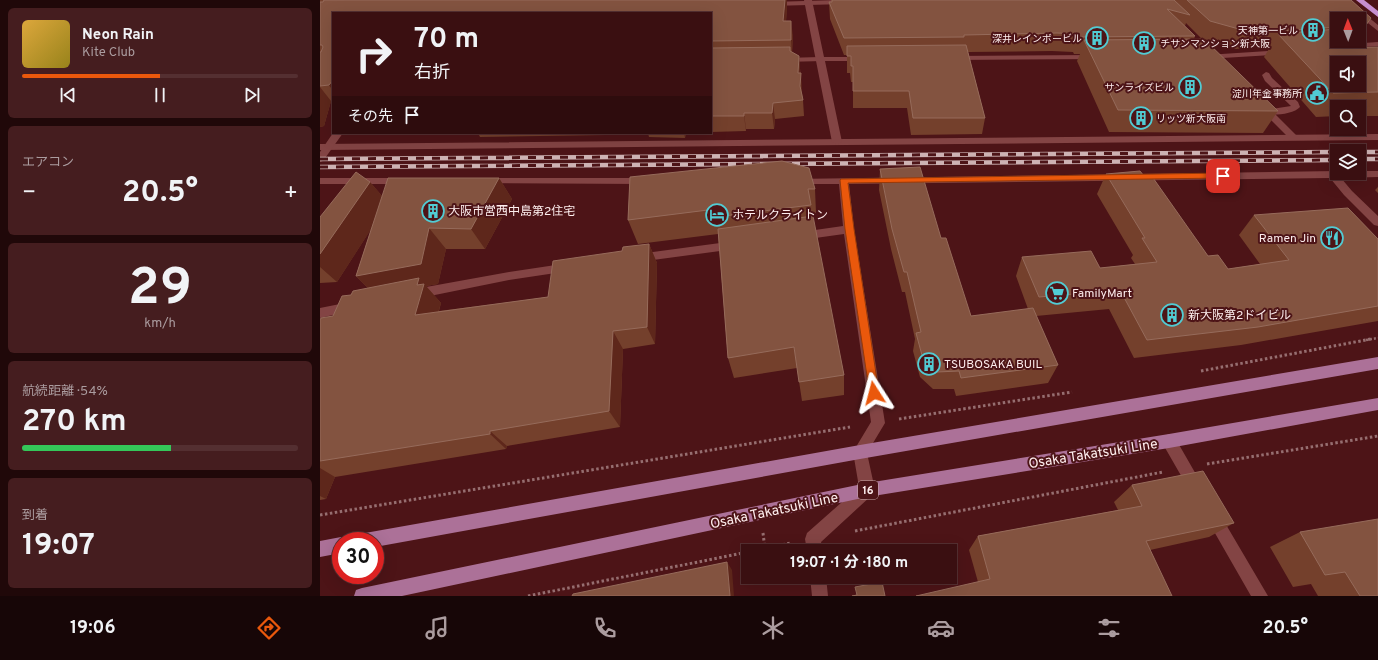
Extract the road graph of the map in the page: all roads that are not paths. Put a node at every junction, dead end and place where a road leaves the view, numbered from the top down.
1 (1343, 0) edge
2 (1361, 0) edge
3 (808, 2) edge
4 (855, 2) edge
5 (761, 4) edge
6 (1378, 14) edge
7 (1378, 29) edge
8 (1378, 44) edge
9 (1202, 46) edge
10 (1326, 48) edge
11 (1295, 51) edge
12 (1106, 57) edge
13 (1200, 57) edge
14 (1212, 57) junction
15 (947, 58) edge
16 (820, 59) junction
17 (875, 59) edge
18 (773, 60) edge
19 (1224, 68) edge
20 (1266, 75) dead end
21 (1257, 101) edge
22 (1268, 112) junction
23 (337, 134) edge
24 (1378, 137) edge
25 (1294, 138) junction
26 (837, 142) junction
27 (324, 147) edge
28 (320, 159) edge
29 (1366, 174) edge
30 (1378, 174) edge
31 (1330, 175) edge
32 (654, 180) edge
33 (788, 180) edge
34 (844, 180) junction
35 (1337, 180) edge
36 (320, 181) edge
37 (417, 181) edge
38 (472, 181) edge
39 (1378, 222) edge
40 (849, 229) junction
41 (786, 238) edge
42 (746, 243) edge
43 (628, 259) edge
44 (580, 266) edge
45 (403, 296) edge
46 (358, 305) edge
47 (320, 312) edge
48 (1378, 363) edge
49 (1378, 404) edge
50 (1169, 441) junction
51 (860, 452) junction
52 (867, 490) junction
53 (384, 538) edge
54 (815, 544) edge
55 (332, 547) edge
56 (320, 549) edge
57 (819, 584) edge
58 (362, 596) edge
59 (820, 596) edge
60 (1260, 596) edge

1 - 7 street
2 - 6 highway
3 - 4 street
3 - 5 street
3 - 16 street
8 - 10 street
9 - 14 street
11 - 14 street
12 - 15 street
13 - 14 street
14 - 19 street
16 - 17 street
16 - 18 street
16 - 26 street
20 - 22 street
21 - 22 street
22 - 25 street
23 - 27 street
24 - 25 street
25 - 26 street
26 - 27 street
27 - 28 street
29 - 30 street
31 - 34 street
32 - 38 street
33 - 34 street
34 - 40 street
35 - 39 street
36 - 37 street
40 - 41 street
40 - 51 street
42 - 43 street
44 - 45 street
46 - 47 street
48 - 51 main road
49 - 50 main road, Osaka Takatsuki Line / 16
50 - 52 main road, Osaka Takatsuki Line / 16
50 - 60 street
51 - 52 street
51 - 53 main road
52 - 54 street
52 - 58 main road, Osaka Takatsuki Line / 16
55 - 56 main road
57 - 59 street

